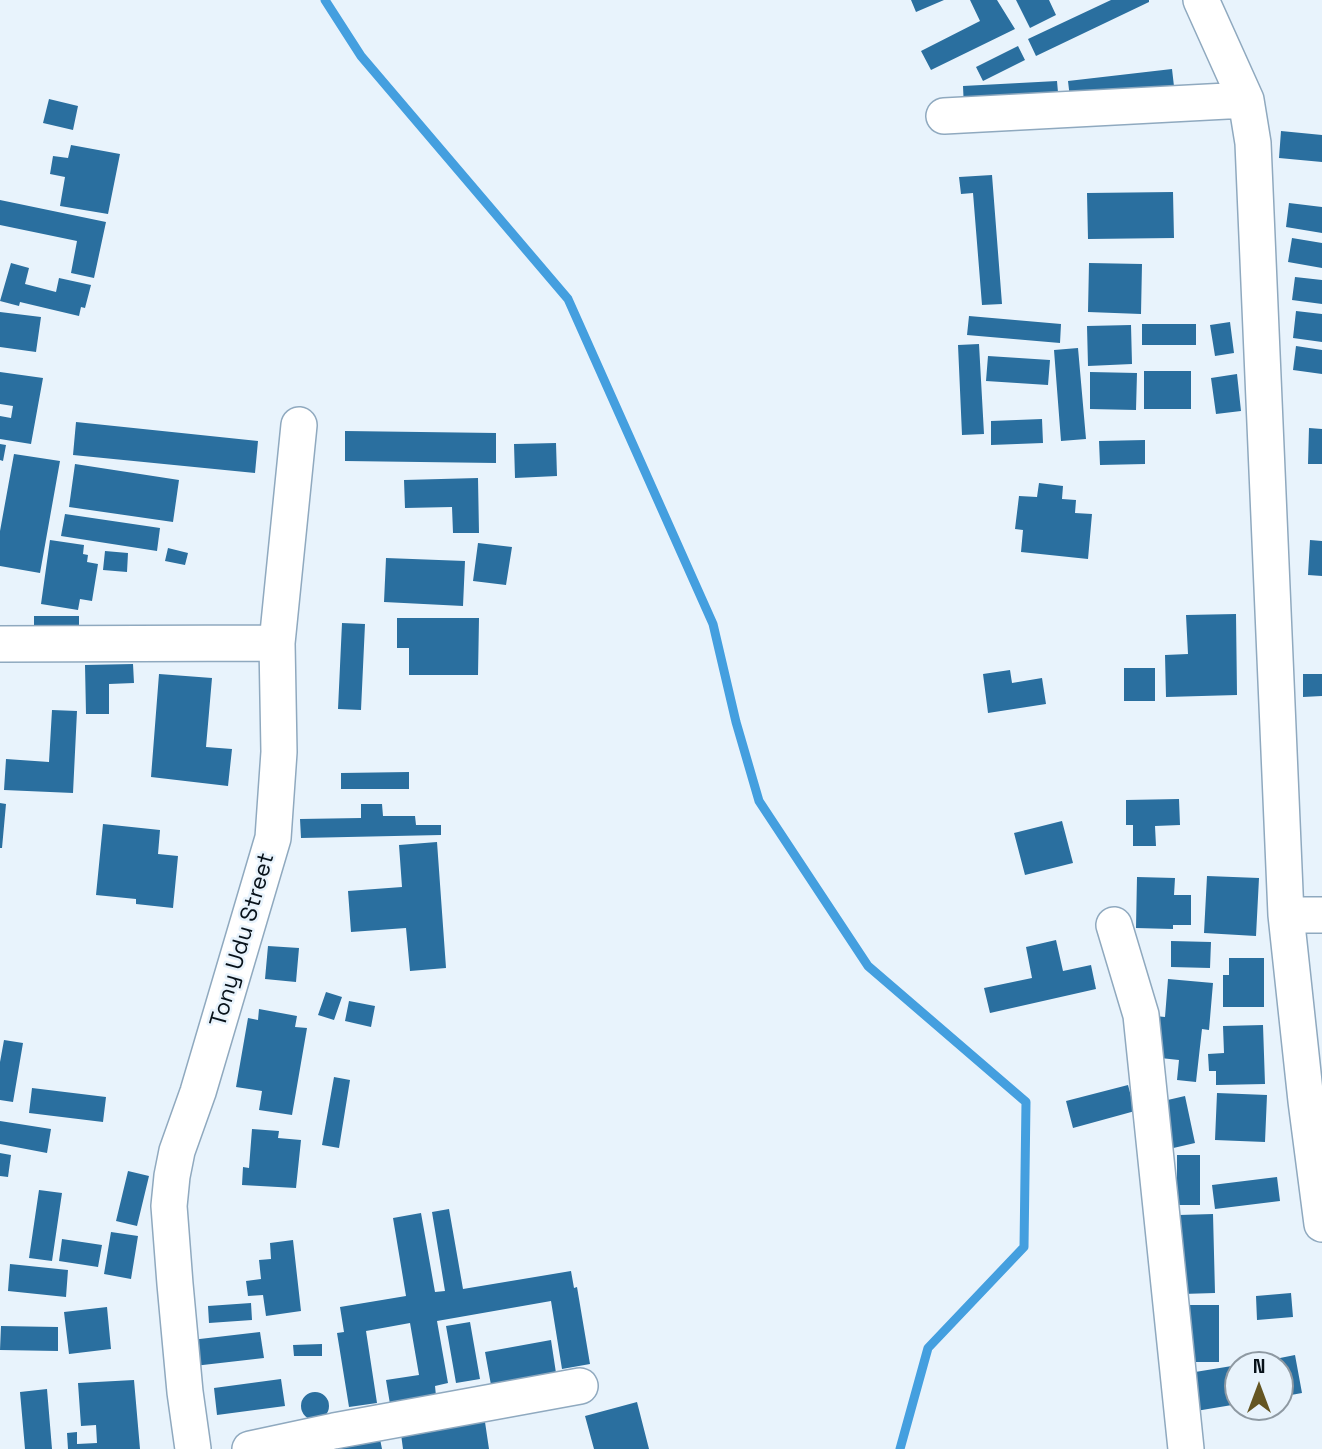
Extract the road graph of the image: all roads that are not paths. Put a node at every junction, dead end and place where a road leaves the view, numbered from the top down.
1 (1201, 0) edge
2 (1246, 100) junction
3 (944, 116) dead end
4 (299, 425) dead end
5 (277, 643) junction
6 (0, 644) edge
7 (1286, 915) junction
8 (1322, 915) edge
9 (1114, 925) dead end
10 (1322, 1224) edge
11 (580, 1386) dead end
12 (193, 1449) edge
13 (250, 1449) edge
14 (1186, 1449) edge

1 - 2 street
2 - 3 street
2 - 7 street
4 - 5 street, Tony Udu Street
5 - 6 street
5 - 12 street, Tony Udu Street
7 - 8 street
7 - 10 street
9 - 14 street
11 - 13 street

